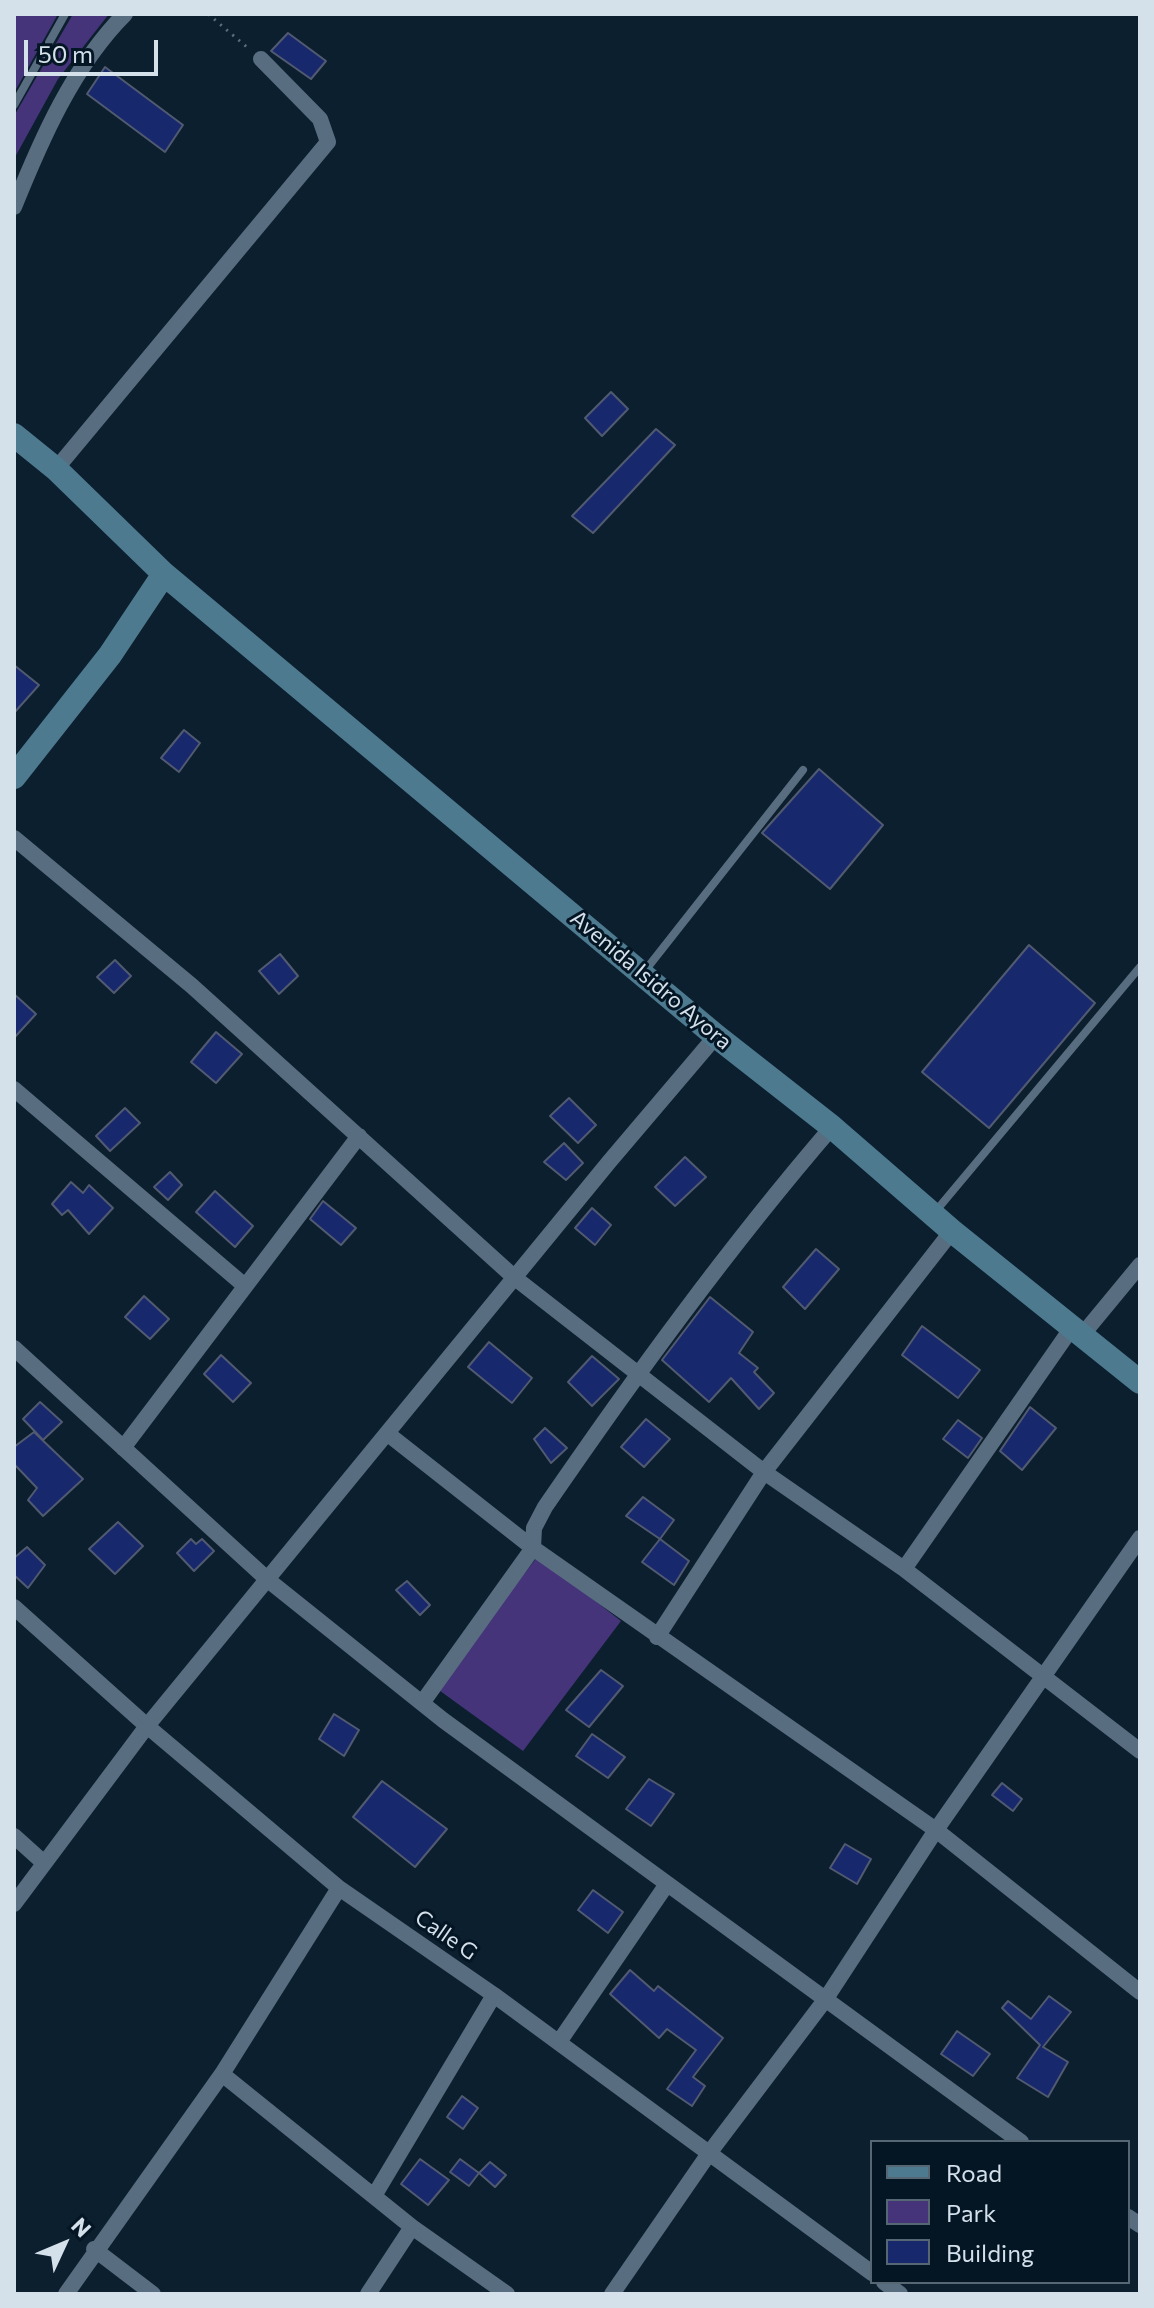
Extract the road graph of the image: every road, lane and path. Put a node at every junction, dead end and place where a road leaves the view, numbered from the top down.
1 (65, 14) edge
2 (125, 14) edge
3 (208, 14) edge
4 (261, 59) joint
5 (14, 105) edge
6 (14, 207) edge
7 (14, 435) edge
8 (56, 469) junction
9 (164, 574) junction
10 (803, 770) dead end
11 (14, 777) edge
12 (14, 838) edge
13 (1140, 967) edge
14 (644, 972) junction
15 (716, 1036) junction
16 (14, 1089) edge
17 (832, 1127) junction
18 (359, 1136) junction
19 (933, 1214) junction
20 (952, 1231) junction
21 (1140, 1265) edge
22 (515, 1278) junction
23 (245, 1286) junction
24 (1078, 1330) junction
25 (14, 1348) edge
26 (638, 1372) junction
27 (1140, 1382) edge
28 (388, 1434) junction
29 (123, 1448) junction
30 (764, 1472) junction
31 (1140, 1538) edge
32 (533, 1548) junction
33 (904, 1569) junction
34 (268, 1580) junction
35 (14, 1607) edge
36 (657, 1637) junction
37 (1045, 1679) junction
38 (422, 1703) junction
39 (147, 1726) junction
40 (1140, 1751) edge
41 (936, 1830) junction
42 (14, 1836) edge
43 (44, 1863) junction
44 (667, 1884) junction
45 (339, 1888) junction
46 (14, 1904) edge
47 (1140, 1992) edge
48 (494, 1995) junction
49 (825, 2000) junction
50 (559, 2042) junction
51 (222, 2074) junction
52 (1018, 2140) edge
53 (710, 2152) junction
54 (374, 2196) junction
55 (412, 2227) junction
56 (94, 2249) junction
57 (870, 2272) edge
58 (66, 2294) edge
59 (153, 2294) edge
60 (368, 2294) edge
61 (507, 2294) edge
62 (612, 2294) edge

1 - 5 lane
2 - 6 street
3 - 4 path
4 - 8 street
7 - 8 street, Avenida Isidro Ayora
8 - 9 street, Avenida Isidro Ayora
9 - 11 street
9 - 14 street, Avenida Isidro Ayora
10 - 14 lane
12 - 18 street
13 - 19 lane
14 - 15 street, Avenida Isidro Ayora
15 - 17 street, Avenida Isidro Ayora
15 - 22 street
16 - 23 street
17 - 19 street, Avenida Isidro Ayora
17 - 26 street
18 - 22 street
18 - 23 street
19 - 20 street, Avenida Isidro Ayora
20 - 24 street, Avenida Isidro Ayora
20 - 30 street
21 - 24 street
22 - 26 street
22 - 28 street
23 - 29 street
24 - 27 street, Avenida Isidro Ayora
24 - 33 street
25 - 29 street
26 - 30 street
26 - 32 street
28 - 32 street
28 - 34 street
29 - 34 street
30 - 33 street
30 - 36 street
31 - 37 street
32 - 36 street
32 - 38 street
33 - 37 street
34 - 38 street
34 - 39 street
35 - 39 street, Calle G
36 - 41 street
37 - 40 street
37 - 41 street
38 - 44 street
39 - 43 street
39 - 45 street, Calle G
41 - 47 street
41 - 49 street
42 - 43 street
43 - 46 street
44 - 49 street
44 - 50 street
45 - 48 street, Calle G
45 - 51 street
48 - 50 street, Calle G
48 - 54 street
49 - 52 street
49 - 53 street
50 - 53 street, Calle G
51 - 54 street
51 - 56 street
53 - 57 street, Calle G
53 - 62 street
54 - 55 street
55 - 60 street
55 - 61 street
56 - 58 street
56 - 59 street

